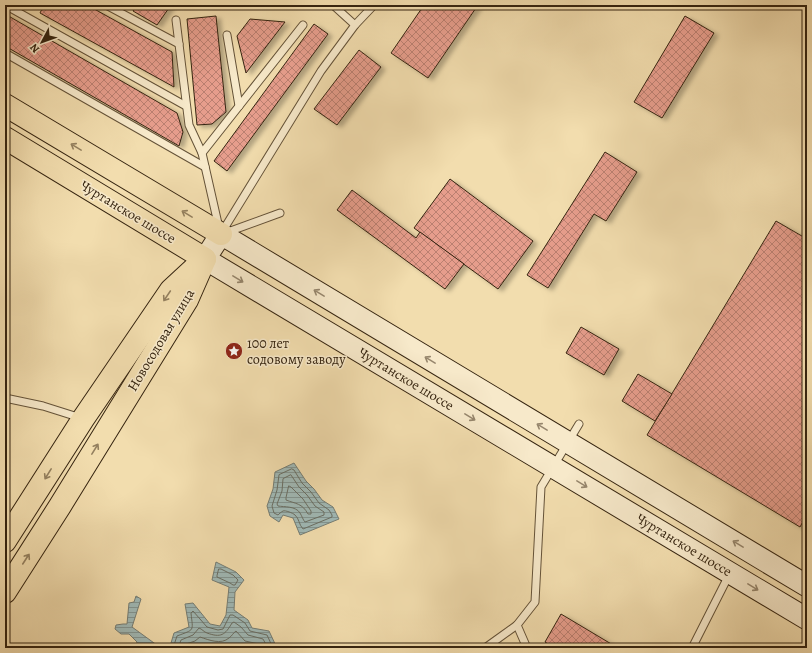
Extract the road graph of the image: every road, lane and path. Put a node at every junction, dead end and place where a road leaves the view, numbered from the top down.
1 (5, 5) edge
2 (106, 5) edge
3 (333, 5) edge
4 (374, 5) edge
5 (176, 20) dead end
6 (303, 25) dead end
7 (355, 25) junction
8 (226, 34) dead end
9 (178, 44) junction
10 (5, 53) edge
11 (5, 105) edge
12 (186, 106) junction
13 (239, 106) junction
14 (5, 138) edge
15 (202, 153) junction
16 (205, 167) junction
17 (280, 213) dead end
18 (221, 234) junction
19 (205, 259) junction
20 (5, 398) edge
21 (83, 419) junction
22 (579, 424) dead end
23 (568, 442) junction
24 (553, 467) junction
25 (5, 541) edge
26 (730, 573) junction
27 (807, 586) edge
28 (5, 592) edge
29 (807, 619) edge
30 (517, 625) junction
31 (485, 648) edge
32 (528, 648) edge
33 (692, 648) edge

1 - 12 lane
2 - 9 lane
3 - 7 lane
4 - 7 lane
5 - 9 lane
6 - 13 lane
7 - 18 lane
8 - 13 lane
9 - 12 lane
10 - 16 lane
18 -> 11 main road, Чуртанское шоссе
12 - 15 lane
13 - 15 lane
14 - 19 main road, Чуртанское шоссе
15 - 16 lane
16 - 18 lane
17 - 18 lane
18 - 19 street
23 -> 18 street, Чуртанское шоссе
19 -> 21 main road, Новосодовая улица
19 -> 24 street, Чуртанское шоссе
28 -> 19 main road, Новосодовая улица
20 - 21 lane
21 -> 25 main road, Новосодовая улица
22 - 23 lane
23 - 24 lane
27 -> 23 street, Чуртанское шоссе
24 -> 26 street, Чуртанское шоссе
24 - 30 lane
26 -> 29 street, Чуртанское шоссе
26 - 33 lane
30 - 31 lane
30 - 32 lane

